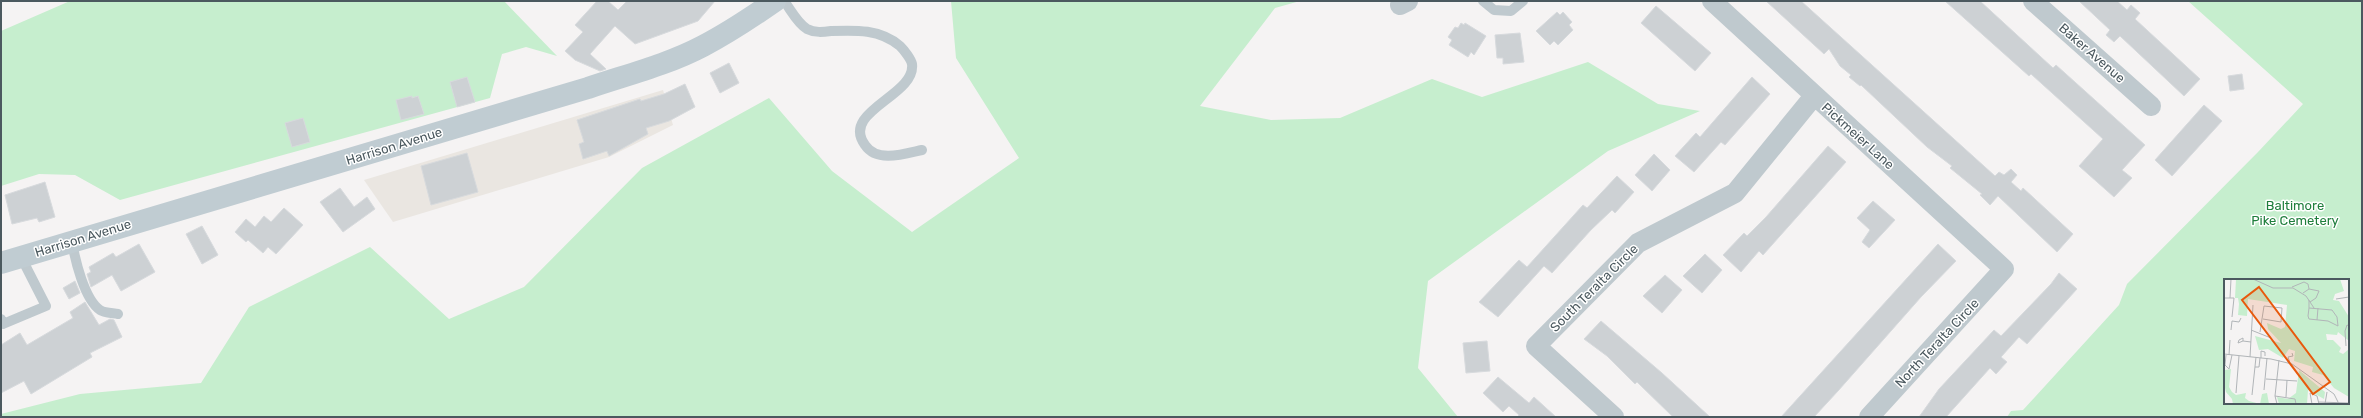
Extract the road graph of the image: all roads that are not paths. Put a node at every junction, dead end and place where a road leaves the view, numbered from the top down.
1 (775, 1) edge
2 (784, 1) edge
3 (1483, 1) edge
4 (1523, 1) edge
5 (1712, 1) edge
6 (2032, 1) edge
7 (1814, 96) junction
8 (2151, 106) dead end
9 (922, 150) dead end
10 (72, 242) junction
11 (22, 257) junction
12 (1, 264) edge
13 (2004, 269) joint
14 (118, 314) dead end
15 (1, 319) edge
16 (1614, 417) edge
17 (1869, 417) edge

1 - 10 main road, Harrison Avenue
2 - 9 lane
3 - 4 lane
5 - 7 street, Pickmeier Lane
6 - 8 street, Baker Avenue
7 - 13 street, Pickmeier Lane
7 - 16 street, South Teralta Circle
10 - 11 main road, Harrison Avenue
10 - 14 lane
11 - 12 main road, Harrison Avenue
11 - 15 lane
13 - 17 street, North Teralta Circle

